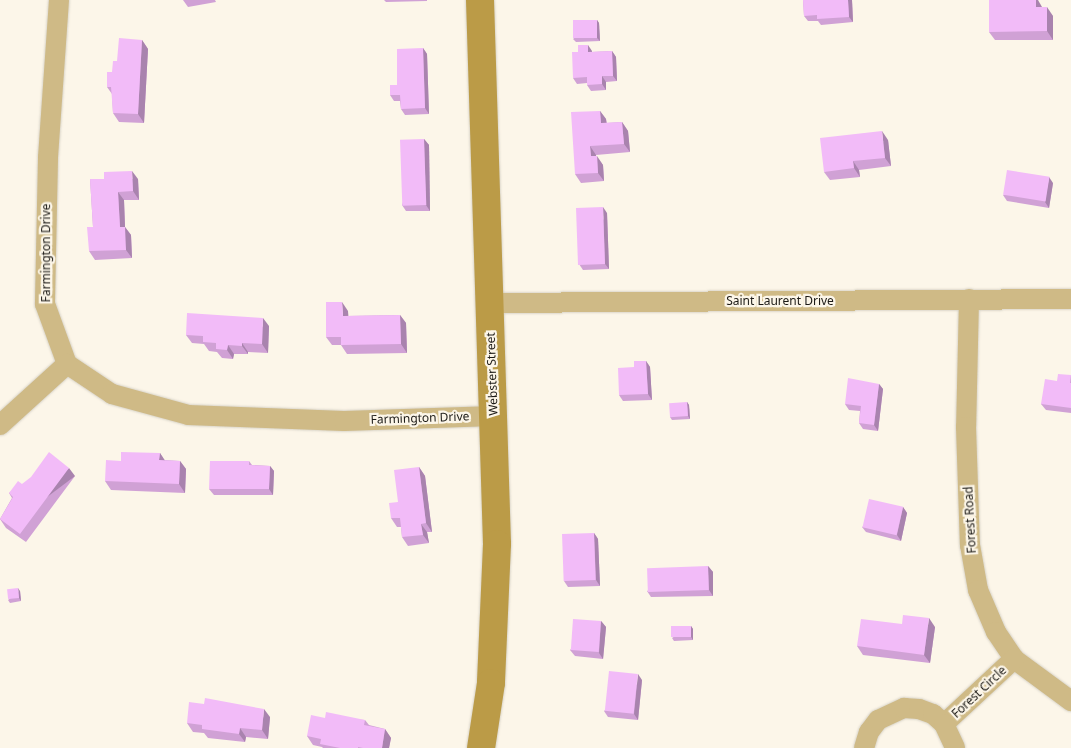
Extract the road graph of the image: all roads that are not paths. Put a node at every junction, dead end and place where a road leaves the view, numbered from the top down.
1 (59, 0) edge
2 (480, 0) edge
3 (1071, 299) edge
4 (968, 300) junction
5 (489, 304) junction
6 (67, 364) junction
7 (494, 416) junction
8 (0, 425) edge
9 (1014, 659) junction
10 (1071, 701) edge
11 (944, 724) junction
12 (481, 748) edge
13 (864, 748) edge
14 (955, 748) edge

1 - 6 street, Farmington Drive
2 - 5 main road, Webster Street
3 - 4 street, Saint Laurent Drive
4 - 5 street, Saint Laurent Drive
4 - 9 street, Forest Road
5 - 7 main road, Webster Street
6 - 7 street, Farmington Drive
6 - 8 street
7 - 12 main road, Webster Street
9 - 10 street, Forest Road
9 - 11 street, Forest Circle
11 - 13 street, Forest Circle
11 - 14 street, Forest Circle

